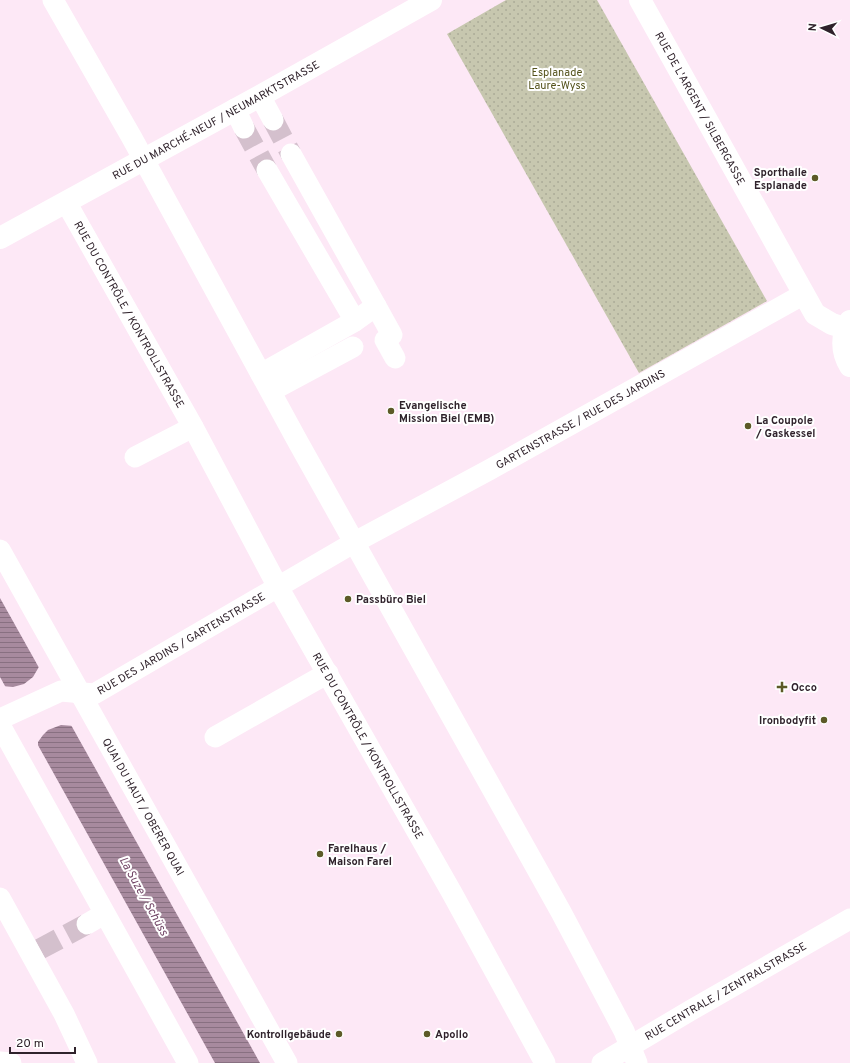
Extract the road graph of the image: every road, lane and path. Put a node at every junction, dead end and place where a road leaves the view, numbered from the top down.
1 (53, 0) edge
2 (431, 0) edge
3 (640, 0) edge
4 (260, 96) junction
5 (272, 120) tunnel mouth
6 (290, 154) tunnel mouth
7 (143, 160) junction
8 (267, 170) tunnel mouth
9 (66, 202) junction
10 (0, 238) edge
11 (804, 294) junction
12 (376, 306) junction
13 (355, 321) junction
14 (848, 324) edge
15 (353, 347) dead end
16 (395, 358) dead end
17 (850, 366) edge
18 (266, 383) junction
19 (193, 427) junction
20 (135, 457) dead end
21 (355, 542) junction
22 (0, 550) edge
23 (278, 587) junction
24 (328, 673) junction
25 (80, 692) junction
26 (5, 719) edge
27 (215, 737) dead end
28 (0, 898) edge
29 (850, 919) edge
30 (634, 1055) edge
31 (0, 1062) edge
32 (11, 1063) edge
33 (88, 1063) edge
34 (188, 1063) edge
35 (287, 1063) edge
36 (545, 1063) edge
37 (602, 1063) edge

1 - 7 street
2 - 4 main road, RUE DU MARCHÉ-NEUF / NEUMARKTSTRASSE
3 - 11 main road, RUE DE L'ARGENT / SILBERGASSE
4 - 5 street
4 - 7 main road, RUE DU MARCHÉ-NEUF / NEUMARKTSTRASSE
6 - 12 street
7 - 9 main road, RUE DU MARCHÉ-NEUF / NEUMARKTSTRASSE
7 - 18 street
8 - 13 street
9 - 10 main road, RUE DU MARCHÉ-NEUF / NEUMARKTSTRASSE
9 - 19 street, RUE DU CONTRÔLE / KONTROLLSTRASSE
11 - 14 main road, RUE DE L'ARGENT / SILBERGASSE
11 - 21 street, GARTENSTRASSE / RUE DES JARDINS
12 - 13 street
12 - 16 street
13 - 18 street
14 - 17 main road, RUE DE L'ARGENT / SILBERGASSE
15 - 18 street
18 - 21 street
19 - 20 street
19 - 23 street, RUE DU CONTRÔLE / KONTROLLSTRASSE
21 - 23 street, RUE DES JARDINS / GARTENSTRASSE
21 - 30 street
22 - 25 street, QUAI DU HAUT / OBERER QUAI
23 - 24 street, RUE DU CONTRÔLE / KONTROLLSTRASSE
23 - 25 street, RUE DES JARDINS / GARTENSTRASSE
24 - 27 street
24 - 36 street, RUE DU CONTRÔLE / KONTROLLSTRASSE
25 - 26 street, RUE DES JARDINS / GARTENSTRASSE
25 - 35 street, QUAI DU HAUT / OBERER QUAI
26 - 34 street
28 - 33 street
29 - 30 street, RUE CENTRALE / ZENTRALSTRASSE
30 - 37 street, RUE CENTRALE / ZENTRALSTRASSE
31 - 32 street

